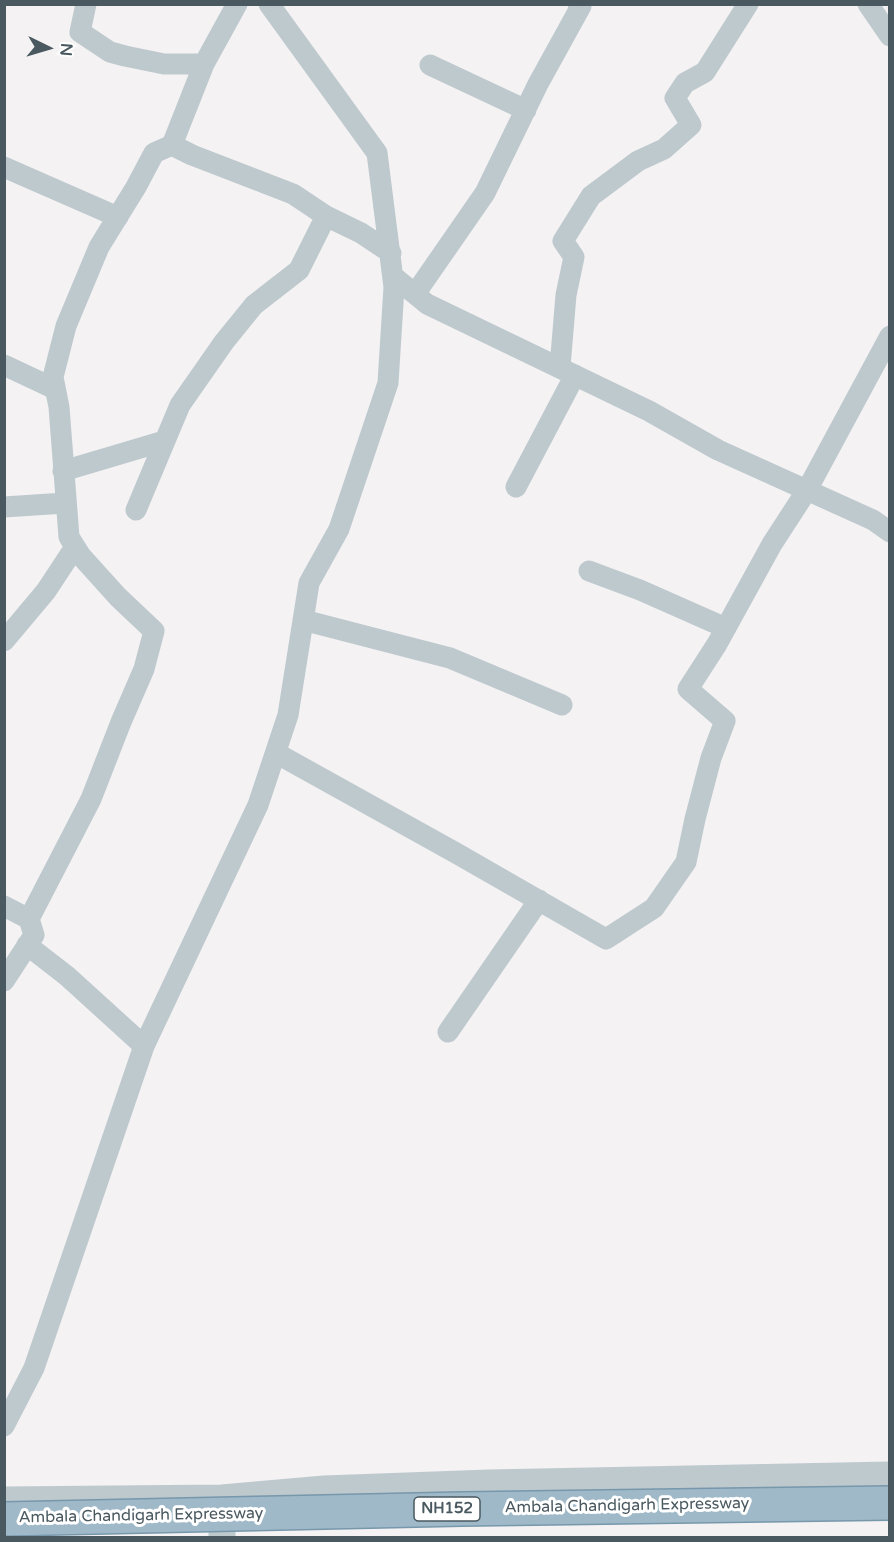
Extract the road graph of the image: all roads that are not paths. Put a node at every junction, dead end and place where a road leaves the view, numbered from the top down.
1 (86, 4) edge
2 (237, 4) edge
3 (269, 4) edge
4 (578, 4) edge
5 (748, 4) edge
6 (868, 4) edge
7 (890, 36) edge
8 (204, 63) junction
9 (430, 65) dead end
10 (526, 110) junction
11 (172, 145) junction
12 (4, 167) edge
13 (326, 216) junction
14 (118, 217) junction
15 (391, 253) junction
16 (393, 276) junction
17 (415, 294) junction
18 (890, 336) edge
19 (4, 366) edge
20 (567, 371) junction
21 (55, 389) junction
22 (164, 441) junction
23 (63, 471) junction
24 (516, 487) dead end
25 (807, 490) junction
26 (65, 502) junction
27 (4, 507) edge
28 (136, 510) dead end
29 (890, 532) edge
30 (75, 547) junction
31 (589, 571) dead end
32 (303, 620) junction
33 (726, 628) junction
34 (4, 641) edge
35 (562, 705) dead end
36 (276, 753) junction
37 (539, 900) junction
38 (4, 906) edge
39 (28, 919) junction
40 (27, 945) junction
41 (4, 981) edge
42 (448, 1032) dead end
43 (144, 1046) junction
44 (4, 1426) edge
45 (890, 1475) edge
46 (222, 1498) junction
47 (4, 1500) edge
48 (890, 1503) edge
49 (4, 1519) edge
50 (222, 1538) edge

1 - 8 street
2 - 8 street
3 - 15 street
4 - 10 street
5 - 20 street
6 - 7 street
8 - 11 street
9 - 10 street
10 - 17 street
11 - 13 street
11 - 14 street
12 - 14 street
13 - 15 street
13 - 22 street
14 - 21 street
15 - 16 street
16 - 17 street
16 - 32 street
17 - 20 street
18 - 25 street
19 - 21 street
20 - 24 street
20 - 25 street
21 - 23 street
22 - 23 street
22 - 28 street
23 - 26 street
25 - 29 street
25 - 33 street
26 - 27 street
26 - 30 street
30 - 34 street
30 - 39 street
31 - 33 street
32 - 35 street
32 - 36 street
33 - 37 street
36 - 37 street
36 - 43 street
37 - 42 street
38 - 39 street
39 - 40 street
40 - 41 street
40 - 43 street
43 - 44 street
45 - 46 street
46 - 47 street
46 - 50 street
48 - 49 highway, Ambala Chandigarh Expressway / NH152, bridge

